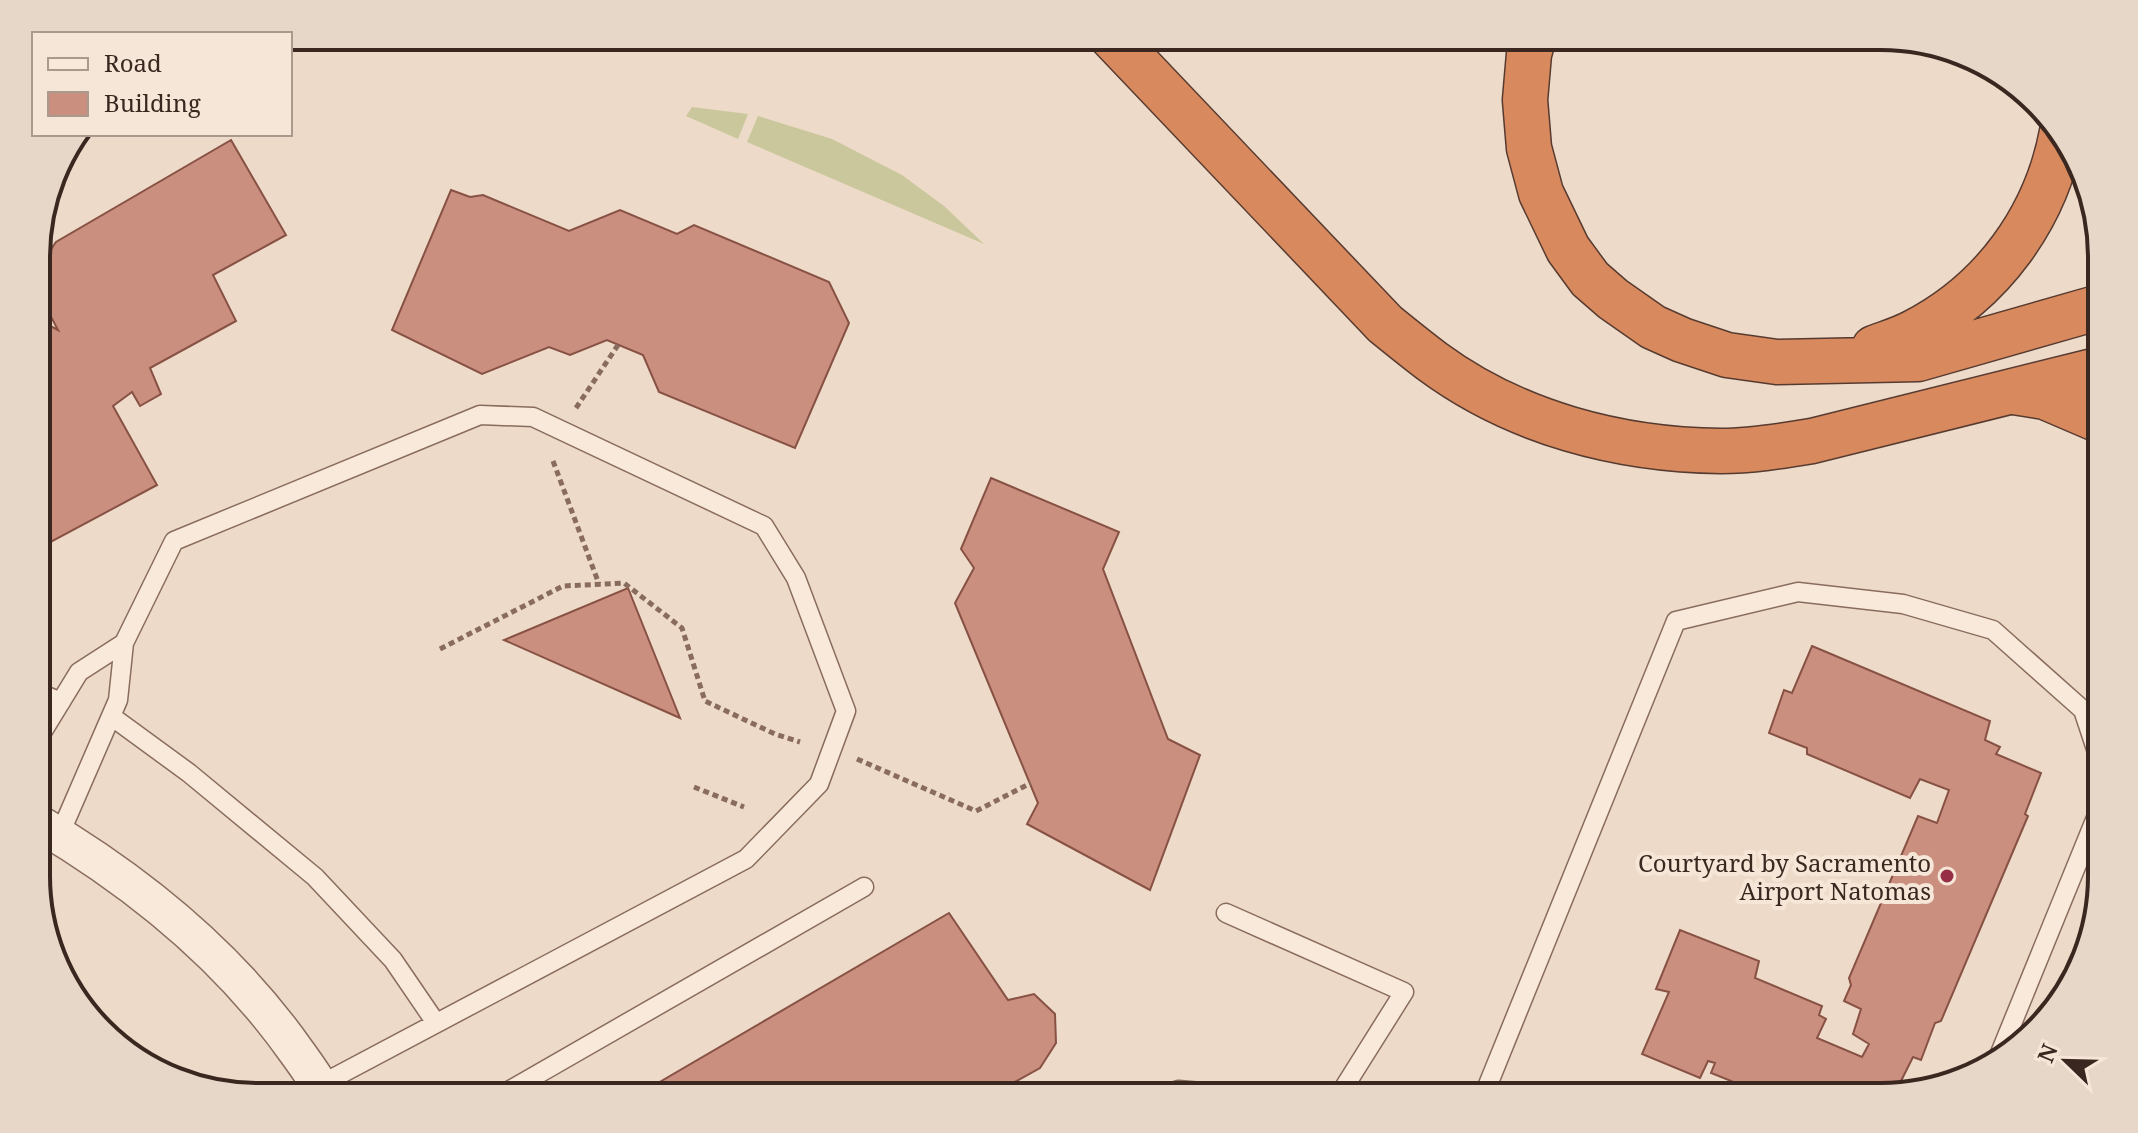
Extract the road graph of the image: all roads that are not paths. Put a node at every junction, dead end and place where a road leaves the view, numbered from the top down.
1 (1124, 50) edge
2 (1530, 50) edge
3 (2059, 151) edge
4 (2088, 310) edge
5 (1817, 360) junction
6 (2088, 372) edge
7 (2012, 391) junction
8 (2088, 415) edge
9 (124, 643) junction
10 (50, 697) edge
11 (61, 702) junction
12 (111, 716) junction
13 (50, 720) edge
14 (2088, 725) edge
15 (50, 828) edge
16 (50, 831) edge
17 (2088, 837) edge
18 (864, 887) dead end
19 (1226, 913) dead end
20 (436, 1023) junction
21 (2005, 1042) edge
22 (318, 1083) edge
23 (336, 1083) edge
24 (522, 1083) edge
25 (1347, 1083) edge
26 (1489, 1083) edge

1 - 7 highway
2 - 5 highway
3 - 5 highway
4 - 5 highway
6 - 7 highway
7 - 8 highway
9 - 11 lane
9 - 12 lane
9 - 20 lane
10 - 11 lane
11 - 13 lane
12 - 15 lane
12 - 20 lane
14 - 26 lane
16 - 22 street
17 - 21 lane
18 - 24 lane
19 - 25 lane
20 - 23 lane

